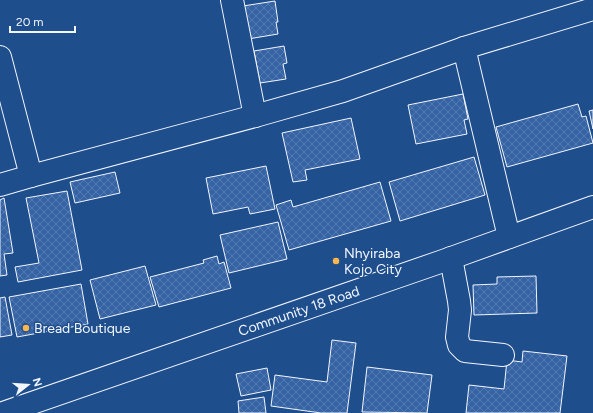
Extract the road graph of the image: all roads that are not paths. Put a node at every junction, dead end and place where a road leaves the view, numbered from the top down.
1 (232, 0) edge
2 (593, 9) edge
3 (464, 48) junction
4 (0, 57) edge
5 (255, 116) junction
6 (31, 176) junction
7 (0, 185) edge
8 (593, 207) edge
9 (510, 237) junction
10 (451, 258) junction
11 (503, 355) dead end
12 (3, 413) edge

1 - 5 street
2 - 3 street
3 - 5 street
3 - 9 street
4 - 6 street
5 - 6 street
6 - 7 street
8 - 9 street, Community 18 Road
9 - 10 street, Community 18 Road
10 - 11 street
10 - 12 street, Community 18 Road

